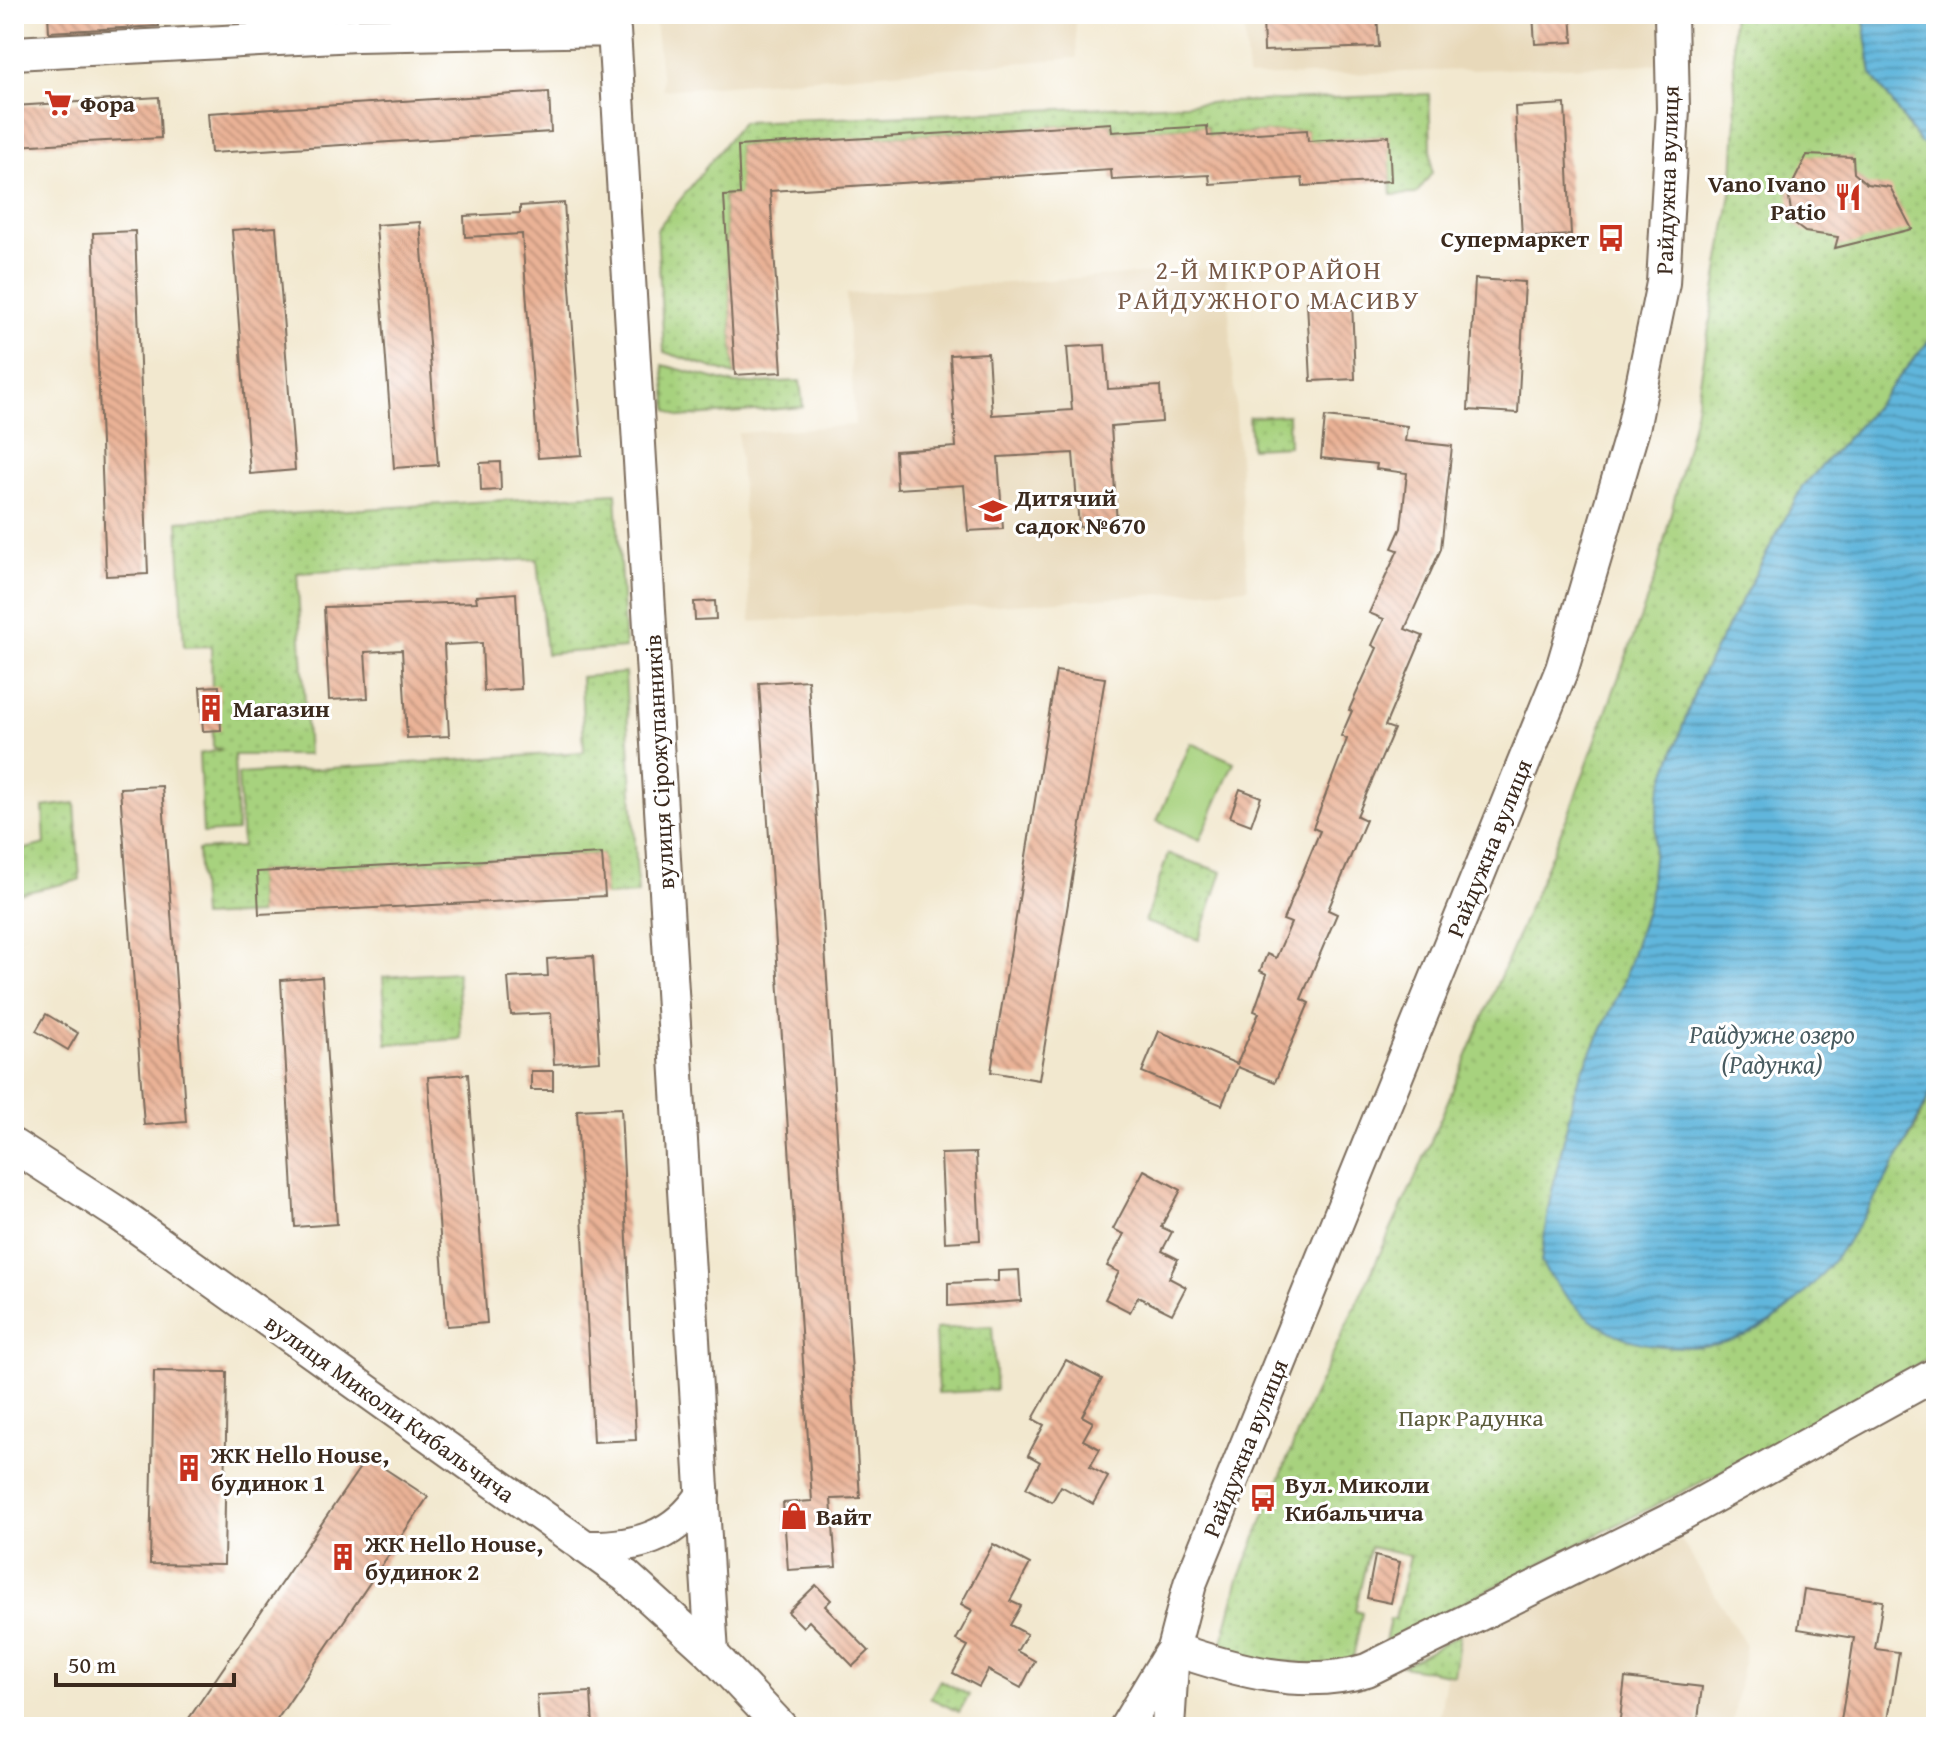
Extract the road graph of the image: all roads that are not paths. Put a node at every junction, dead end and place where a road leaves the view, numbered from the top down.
1 (1671, 14) edge
2 (14, 53) edge
3 (14, 1146) edge
4 (1936, 1374) edge
5 (703, 1494) junction
6 (585, 1547) junction
7 (1173, 1649) junction
8 (712, 1654) junction
9 (781, 1727) edge
10 (1126, 1727) edge
11 (1168, 1727) edge

1 - 7 street, Райдужна вулиця
2 - 5 street, вулиця Сірожупанників
3 - 6 street, вулиця Миколи Кибальчича
4 - 7 street
5 - 6 street
5 - 8 street, вулиця Сірожупанників
6 - 8 street, вулиця Миколи Кибальчича
7 - 10 street, Райдужна вулиця
7 - 11 street, Райдужна вулиця
8 - 9 street, вулиця Миколи Кибальчича

